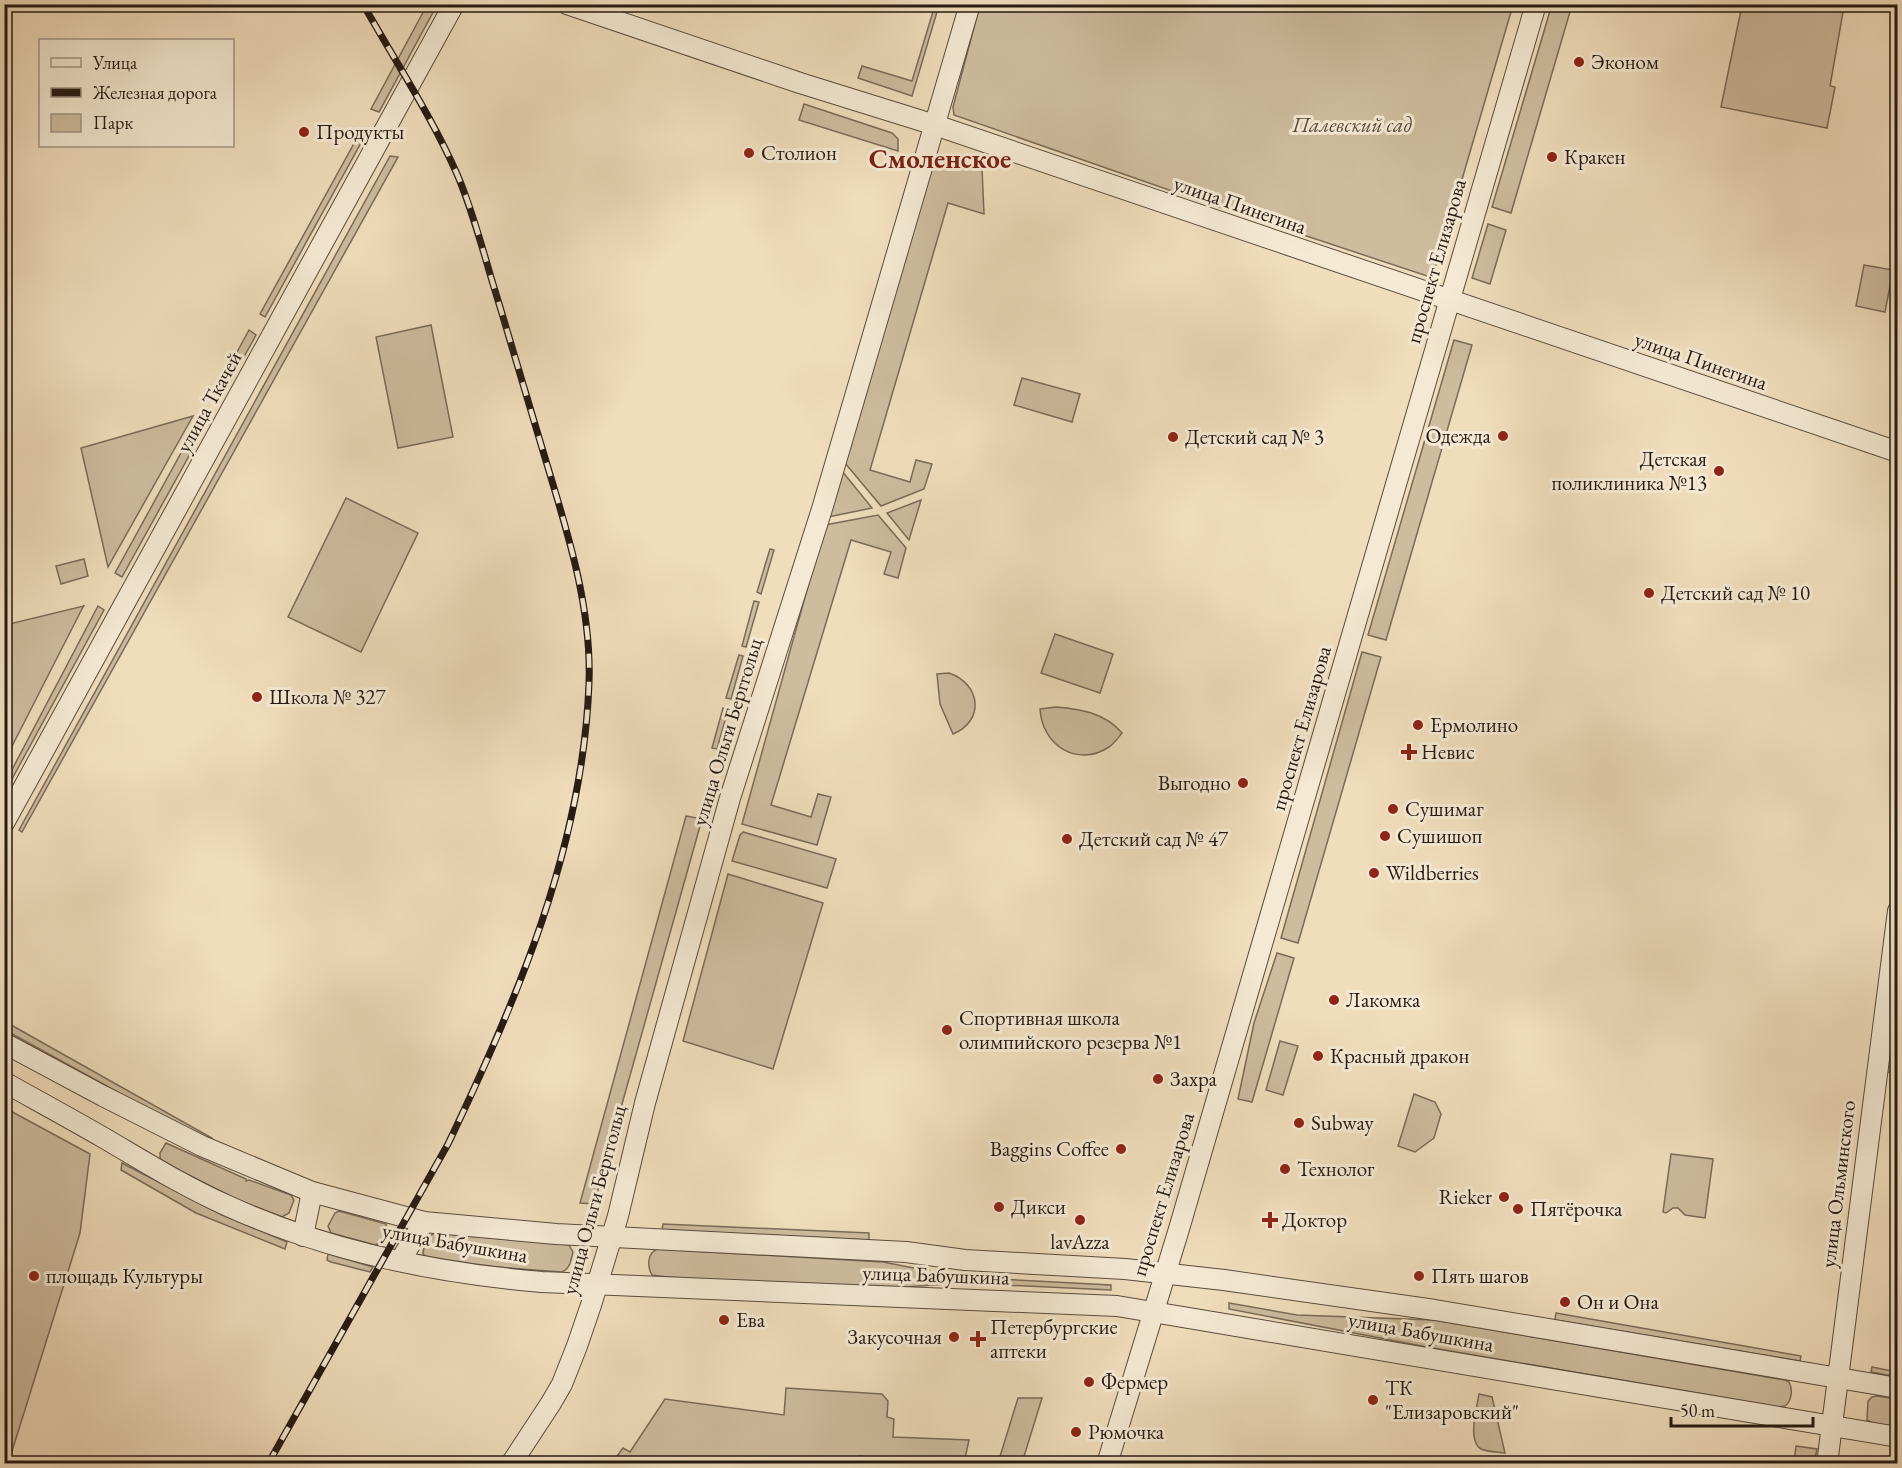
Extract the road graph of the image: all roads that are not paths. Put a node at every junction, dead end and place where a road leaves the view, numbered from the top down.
1 (454, 4) edge
2 (567, 4) edge
3 (970, 4) edge
4 (1536, 4) edge
5 (935, 125) junction
6 (1450, 301) junction
7 (1898, 452) edge
8 (7, 814) edge
9 (1898, 911) edge
10 (4, 1043) edge
11 (4, 1082) edge
12 (312, 1192) junction
13 (424, 1222) junction
14 (303, 1236) junction
15 (611, 1238) junction
16 (400, 1261) junction
17 (1165, 1274) junction
18 (597, 1284) junction
19 (1153, 1312) junction
20 (1837, 1378) junction
21 (1898, 1388) edge
22 (1832, 1426) junction
23 (1898, 1437) edge
24 (511, 1464) edge
25 (1107, 1464) edge
26 (1827, 1464) edge

1 - 8 street, улица Ткачей
2 - 5 street, улица Пинегина
3 - 5 street, улица Ольги Берггольц
4 - 6 street, проспект Елизарова
5 - 6 street, улица Пинегина
5 - 15 street, улица Ольги Берггольц
6 - 7 street, улица Пинегина
6 - 17 street, проспект Елизарова
9 - 20 street, улица Ольминского
10 - 12 street, улица Бабушкина
11 - 14 street, улица Бабушкина
12 - 13 street, улица Бабушкина
12 - 14 street
13 - 15 street, улица Бабушкина
13 - 16 street
14 - 16 street, улица Бабушкина
15 - 17 street, улица Бабушкина
15 - 18 street, улица Ольги Берггольц
16 - 18 street, улица Бабушкина
17 - 19 street, проспект Елизарова
17 - 20 street, улица Бабушкина
18 - 19 street, улица Бабушкина
18 - 24 street, улица Ольги Берггольц
19 - 22 street, улица Бабушкина
19 - 25 street, проспект Елизарова
20 - 21 street, улица Бабушкина
20 - 22 street, улица Ольминского
22 - 23 street, улица Бабушкина
22 - 26 street, улица Ольминского

